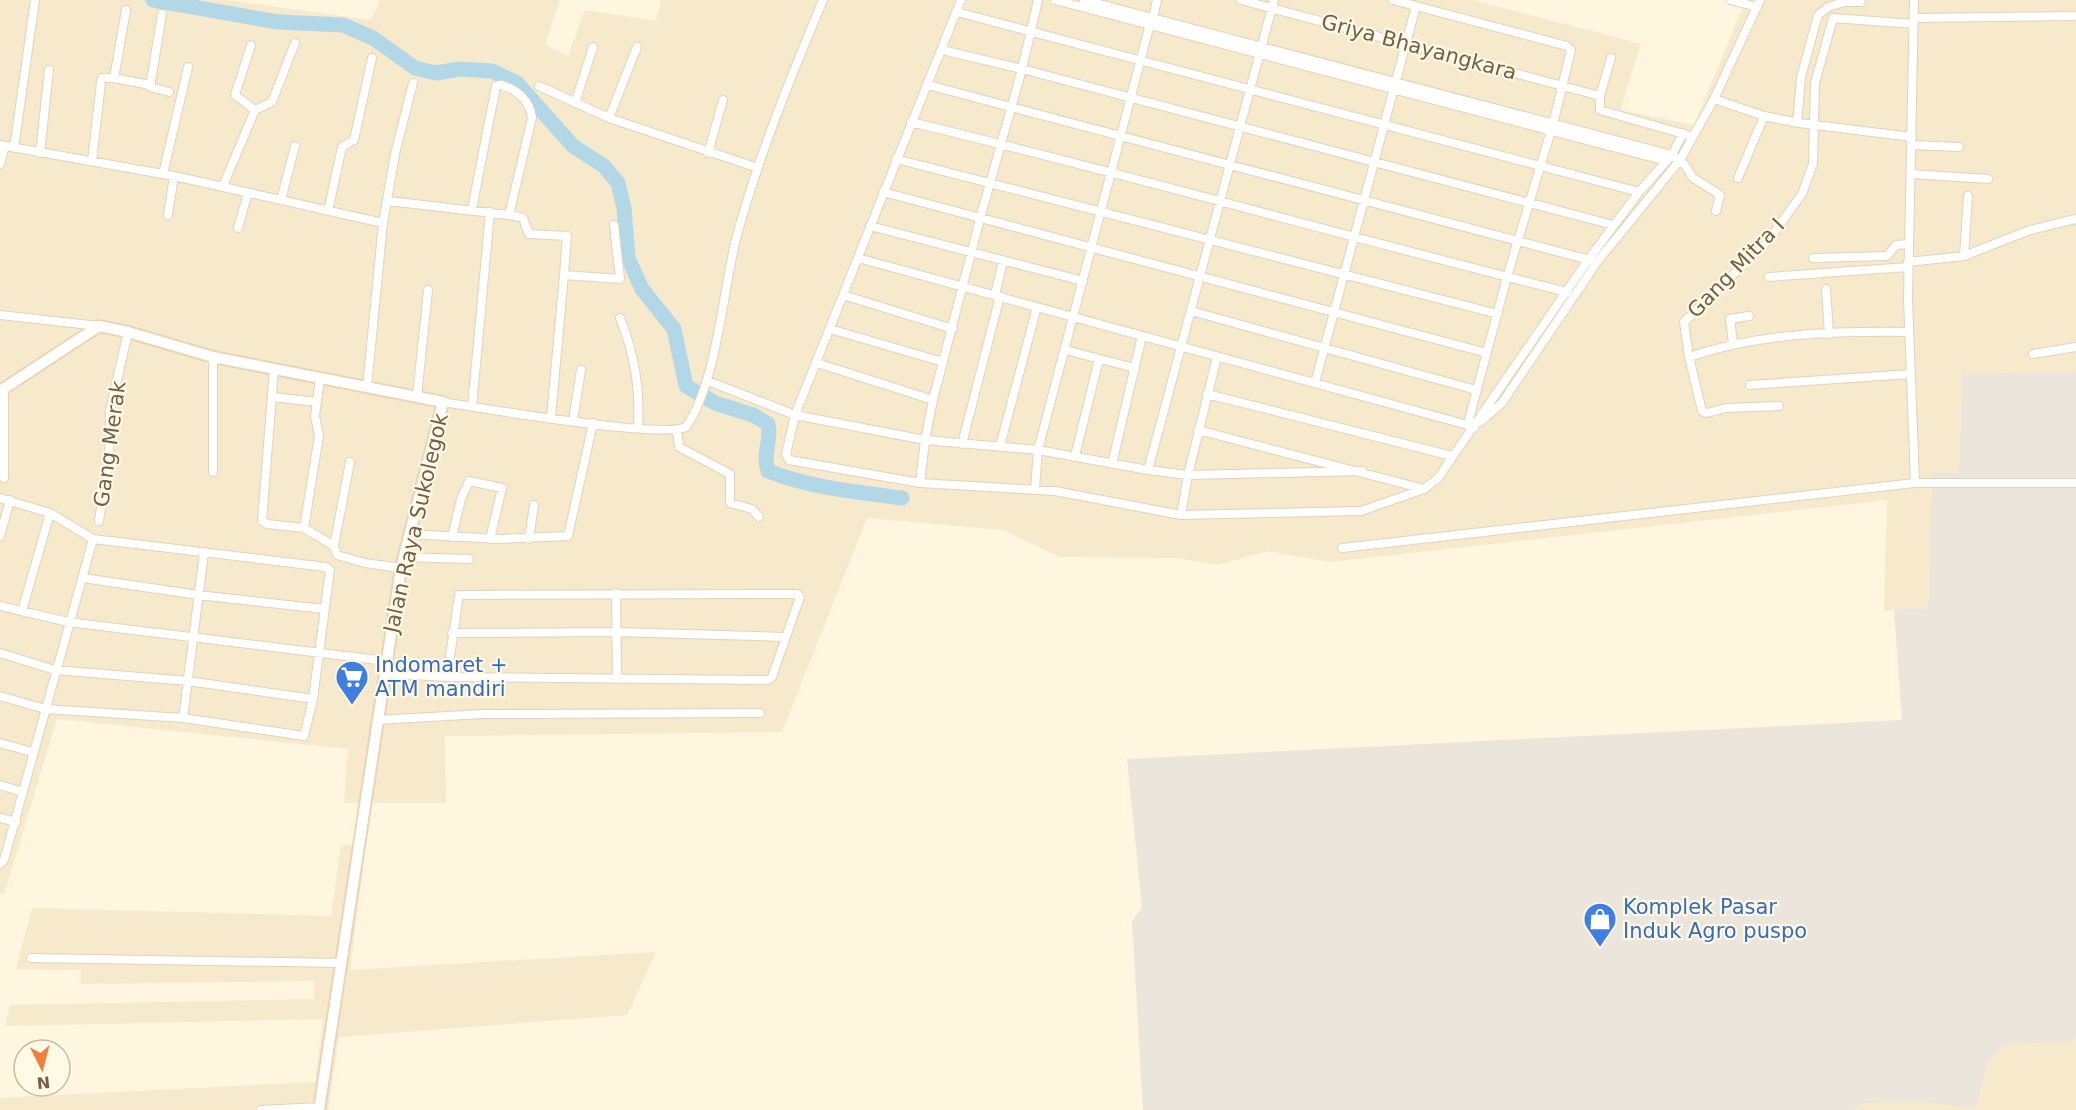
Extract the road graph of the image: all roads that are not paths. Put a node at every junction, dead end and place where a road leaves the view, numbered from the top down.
1 (35, 0) edge
2 (823, 0) edge
3 (961, 0) edge
4 (1038, 0) edge
5 (1055, 0) edge
6 (1084, 0) edge
7 (1158, 0) edge
8 (1241, 0) edge
9 (1393, 0) edge
10 (1730, 0) edge
11 (1914, 0) edge
12 (1067, 2) edge
13 (1861, 2) dead end
14 (1758, 3) edge
15 (1273, 4) edge
16 (1416, 6) junction
17 (126, 10) dead end
18 (957, 12) junction
19 (162, 14) dead end
20 (2076, 16) edge
21 (1152, 21) junction
22 (1914, 21) junction
23 (1032, 30) junction
24 (295, 43) dead end
25 (1407, 44) junction
26 (251, 45) dead end
27 (593, 47) dead end
28 (637, 47) dead end
29 (942, 50) junction
30 (1261, 50) junction
31 (372, 58) dead end
32 (1611, 58) dead end
33 (1141, 60) junction
34 (188, 67) dead end
35 (1022, 69) junction
36 (49, 70) dead end
37 (114, 78) junction
38 (413, 83) dead end
39 (1563, 84) junction
40 (150, 85) junction
41 (928, 85) junction
42 (1395, 85) junction
43 (538, 86) dead end
44 (1251, 89) junction
45 (169, 92) dead end
46 (1600, 96) junction
47 (1131, 98) junction
48 (1714, 99) junction
49 (723, 100) dead end
50 (575, 103) junction
51 (1012, 107) junction
52 (255, 110) junction
53 (1764, 116) junction
54 (609, 118) junction
55 (911, 122) junction
56 (1798, 123) junction
57 (1386, 124) junction
58 (1813, 125) junction
59 (1242, 127) junction
60 (1552, 128) junction
61 (1683, 134) junction
62 (1121, 136) junction
63 (1693, 137) junction
64 (1912, 141) junction
65 (1000, 144) junction
66 (3, 146) edge
67 (295, 146) dead end
68 (1959, 147) dead end
69 (14, 148) junction
70 (40, 153) junction
71 (708, 153) junction
72 (1669, 158) junction
73 (896, 159) junction
74 (1680, 160) junction
75 (92, 161) junction
76 (1376, 162) junction
77 (0, 164) edge
78 (1230, 165) junction
79 (1542, 165) junction
80 (758, 168) junction
81 (1112, 172) junction
82 (163, 174) junction
83 (1912, 174) junction
84 (174, 176) junction
85 (1738, 178) dead end
86 (1988, 179) dead end
87 (990, 182) junction
88 (223, 186) junction
89 (883, 192) junction
90 (1639, 192) junction
91 (248, 193) junction
92 (1968, 196) dead end
93 (1365, 199) junction
94 (281, 200) junction
95 (388, 201) junction
96 (1219, 203) junction
97 (1531, 203) junction
98 (472, 209) junction
99 (328, 211) junction
100 (1100, 211) junction
101 (1716, 211) dead end
102 (490, 212) junction
103 (168, 215) dead end
104 (509, 215) junction
105 (980, 219) junction
106 (2076, 219) edge
107 (383, 223) junction
108 (614, 225) dead end
109 (1613, 225) junction
110 (870, 226) junction
111 (238, 228) dead end
112 (1356, 236) junction
113 (1211, 240) junction
114 (1518, 240) junction
115 (1909, 244) junction
116 (1091, 248) junction
117 (971, 252) junction
118 (1964, 256) junction
119 (858, 258) junction
120 (1813, 258) dead end
121 (1588, 260) junction
122 (1003, 261) junction
123 (1597, 262) junction
124 (1908, 265) junction
125 (1345, 274) junction
126 (564, 275) junction
127 (1507, 277) junction
128 (1769, 277) dead end
129 (1199, 278) junction
130 (1083, 281) junction
131 (963, 286) junction
132 (1826, 289) dead end
133 (428, 290) dead end
134 (1567, 292) junction
135 (843, 296) junction
136 (997, 296) junction
137 (1037, 307) junction
138 (1191, 311) junction
139 (1335, 312) junction
140 (1498, 314) junction
141 (0, 315) edge
142 (1749, 316) dead end
143 (1073, 317) junction
144 (620, 318) dead end
145 (99, 326) junction
146 (830, 329) junction
147 (953, 329) junction
148 (128, 332) junction
149 (1909, 332) junction
150 (1829, 334) junction
151 (1142, 336) junction
152 (1732, 344) junction
153 (1326, 346) junction
154 (1180, 347) junction
155 (2076, 347) edge
156 (1065, 350) junction
157 (1487, 353) junction
158 (2033, 354) dead end
159 (213, 357) junction
160 (1217, 357) junction
161 (1689, 357) junction
162 (1099, 359) junction
163 (944, 362) junction
164 (817, 363) junction
165 (1135, 368) junction
166 (274, 369) junction
167 (581, 370) dead end
168 (1910, 374) junction
169 (320, 379) junction
170 (708, 381) junction
171 (1315, 382) junction
172 (1750, 385) dead end
173 (367, 387) junction
174 (2, 390) edge
175 (1476, 390) junction
176 (1207, 394) junction
177 (417, 396) junction
178 (273, 397) junction
179 (933, 400) junction
180 (316, 402) junction
181 (443, 402) junction
182 (1779, 406) dead end
183 (472, 407) junction
184 (795, 415) junction
185 (550, 417) junction
186 (573, 420) junction
187 (593, 423) junction
188 (1472, 426) junction
189 (638, 428) junction
190 (677, 430) junction
191 (1198, 430) junction
192 (925, 440) junction
193 (962, 444) junction
194 (1000, 446) junction
195 (1038, 450) junction
196 (1075, 456) junction
197 (1452, 456) junction
198 (350, 462) dead end
199 (1112, 464) junction
200 (1148, 470) junction
201 (1363, 471) junction
202 (213, 472) dead end
203 (1188, 475) junction
204 (4, 478) dead end
205 (920, 483) junction
206 (1915, 483) junction
207 (2076, 483) edge
208 (1035, 489) junction
209 (1424, 489) junction
210 (0, 498) edge
211 (10, 500) junction
212 (534, 506) dead end
213 (50, 513) junction
214 (1181, 515) junction
215 (759, 517) dead end
216 (99, 521) dead end
217 (304, 528) junction
218 (410, 534) junction
219 (0, 536) edge
220 (452, 537) junction
221 (93, 539) junction
222 (490, 539) junction
223 (529, 539) junction
224 (334, 546) junction
225 (1342, 548) dead end
226 (204, 554) junction
227 (469, 559) dead end
228 (403, 562) junction
229 (82, 578) junction
230 (616, 594) junction
231 (198, 595) junction
232 (0, 606) edge
233 (324, 609) junction
234 (22, 611) junction
235 (68, 622) junction
236 (616, 632) junction
237 (452, 633) junction
238 (194, 637) junction
239 (786, 637) junction
240 (320, 652) junction
241 (0, 653) edge
242 (386, 661) junction
243 (55, 670) junction
244 (384, 673) junction
245 (447, 677) junction
246 (617, 679) junction
247 (188, 681) junction
248 (0, 696) edge
249 (313, 699) junction
250 (45, 709) junction
251 (760, 713) dead end
252 (183, 718) junction
253 (378, 720) junction
254 (0, 743) edge
255 (33, 752) junction
256 (0, 785) edge
257 (23, 792) junction
258 (0, 818) edge
259 (16, 822) junction
260 (0, 864) edge
261 (31, 958) dead end
262 (341, 963) junction
263 (320, 1108) edge
264 (261, 1110) edge

1 - 69 street
2 - 80 street
3 - 18 street
4 - 23 street
5 - 12 street
6 - 21 street
7 - 21 street
8 - 15 street, Griya Bhayangkara
9 - 16 street, Griya Bhayangkara
10 - 14 street
11 - 22 street
12 - 21 street
13 - 56 street
14 - 48 street
15 - 25 street, Griya Bhayangkara
15 - 30 street
16 - 25 street
16 - 39 street, Griya Bhayangkara
17 - 37 street
18 - 23 street
18 - 29 street
19 - 40 street
20 - 22 street
21 - 30 street
21 - 33 street
22 - 58 street, Gang Mitra I
22 - 64 street
23 - 33 street
23 - 35 street
24 - 52 street
25 - 39 street, Griya Bhayangkara
25 - 42 street
26 - 52 street
27 - 50 street
28 - 54 street
29 - 35 street
29 - 41 street
30 - 42 street
30 - 44 street
31 - 99 street
32 - 46 street
33 - 44 street
33 - 47 street
34 - 82 street
35 - 47 street
35 - 51 street
36 - 70 street
37 - 40 street
37 - 75 street
38 - 95 street
39 - 46 street, Griya Bhayangkara
39 - 60 street
40 - 45 street
41 - 51 street
41 - 55 street
42 - 57 street
42 - 60 street
43 - 50 street
44 - 57 street
44 - 59 street
46 - 61 street
47 - 59 street
47 - 62 street
48 - 53 street
48 - 63 street
49 - 71 street
50 - 54 street
51 - 62 street
51 - 65 street
52 - 88 street
53 - 56 street
53 - 85 street
54 - 71 street
55 - 65 street
55 - 73 street
56 - 58 street
57 - 76 street
57 - 79 street
58 - 64 street
58 - 161 street, Gang Mitra I
59 - 76 street
59 - 78 street
60 - 72 street
60 - 79 street
61 - 63 street
61 - 72 street
62 - 78 street
62 - 81 street
63 - 74 street
64 - 68 street
64 - 83 street
65 - 81 street
65 - 87 street
66 - 69 street
66 - 77 street
67 - 94 street
69 - 70 street
70 - 75 street
71 - 80 street
72 - 74 street
72 - 90 street
73 - 87 street
73 - 89 street
74 - 101 street
74 - 123 street
75 - 82 street
76 - 93 street
76 - 97 street
78 - 93 street
78 - 96 street
79 - 90 street
79 - 97 street
80 - 170 street
81 - 96 street
81 - 100 street
82 - 84 street
83 - 86 street
83 - 115 street
84 - 88 street
84 - 103 street
87 - 100 street
87 - 105 street
88 - 91 street
89 - 105 street
89 - 110 street
90 - 109 street
91 - 94 street
91 - 111 street
92 - 118 street
93 - 112 street
93 - 114 street
94 - 99 street
95 - 98 street
95 - 107 street
96 - 112 street
96 - 113 street
97 - 109 street
97 - 114 street
98 - 102 street
98 - 104 street
99 - 107 street
100 - 113 street
100 - 116 street
102 - 104 street
102 - 183 street
104 - 126 street
105 - 116 street
105 - 117 street
106 - 118 street
107 - 173 street
108 - 126 street
109 - 121 street
110 - 117 street
110 - 119 street
112 - 125 street
112 - 127 street
113 - 125 street
113 - 129 street
114 - 121 street
114 - 127 street
115 - 120 street
115 - 124 street
116 - 129 street
116 - 130 street
117 - 122 street
117 - 131 street
118 - 124 street
119 - 131 street
119 - 135 street
121 - 123 street
121 - 134 street
122 - 130 street
122 - 136 street
123 - 188 street
124 - 128 street
124 - 149 street
125 - 139 street
125 - 140 street
126 - 185 street
127 - 134 street
127 - 140 street
129 - 138 street
129 - 139 street
130 - 143 street
131 - 136 street
131 - 147 street
132 - 150 street
133 - 177 street
134 - 188 street
135 - 146 street
135 - 147 street
136 - 137 street
136 - 193 street
137 - 143 street
137 - 194 street
138 - 153 street
138 - 154 street
139 - 153 street
139 - 157 street
140 - 157 street
141 - 145 street
142 - 152 street
143 - 151 street
143 - 156 street
144 - 189 street
145 - 148 street, Jalan Raya Sukolegok
145 - 174 street
146 - 163 street
146 - 164 street
147 - 163 street
148 - 159 street, Jalan Raya Sukolegok
148 - 216 street, Gang Merak
149 - 150 street
149 - 168 street
150 - 152 street
151 - 154 street
151 - 165 street
152 - 161 street
153 - 171 street
153 - 175 street
154 - 160 street
154 - 200 street
155 - 158 street
156 - 162 street
156 - 195 street
157 - 175 street
159 - 166 street, Jalan Raya Sukolegok
159 - 202 street
160 - 171 street
160 - 176 street
161 - 182 street
162 - 165 street
162 - 196 street
163 - 179 street
164 - 179 street
164 - 184 street
165 - 199 street
166 - 169 street, Jalan Raya Sukolegok
166 - 178 street
167 - 186 street
168 - 172 street
168 - 206 street
169 - 173 street, Jalan Raya Sukolegok
169 - 180 street
170 - 184 street
170 - 190 street
171 - 188 street
173 - 177 street, Jalan Raya Sukolegok
174 - 204 street
175 - 188 street
176 - 191 street
176 - 197 street
177 - 181 street, Jalan Raya Sukolegok
178 - 180 street
178 - 217 street
179 - 192 street
180 - 217 street
181 - 183 street
181 - 218 street, Jalan Raya Sukolegok
183 - 185 street
184 - 192 street
184 - 205 street
185 - 186 street
186 - 187 street
187 - 189 street
187 - 223 street
188 - 197 street
189 - 190 street
190 - 215 street
191 - 201 street
191 - 203 street
192 - 193 street
192 - 205 street
193 - 194 street
194 - 195 street
195 - 196 street
195 - 208 street
196 - 199 street
197 - 209 street
198 - 224 street
199 - 200 street
200 - 203 street
201 - 203 street
201 - 209 street
203 - 214 street
205 - 208 street
206 - 207 street
206 - 225 street
208 - 214 street
209 - 214 street
210 - 211 street
211 - 213 street
211 - 219 street
212 - 223 street
213 - 221 street
213 - 234 street
217 - 224 street
218 - 220 street
218 - 228 street, Jalan Raya Sukolegok
220 - 222 street
220 - 222 street
221 - 226 street
221 - 229 street
222 - 223 street
224 - 228 street
226 - 231 street
226 - 233 street
227 - 228 street
228 - 242 street, Jalan Raya Sukolegok
229 - 231 street
229 - 235 street
230 - 236 street
230 - 237 street
230 - 239 street
231 - 233 street
231 - 238 street
232 - 234 street
233 - 240 street
234 - 235 street
235 - 238 street
235 - 243 street
236 - 237 street
236 - 239 street
236 - 246 street
237 - 245 street
238 - 240 street
238 - 247 street
239 - 246 street
240 - 242 street
240 - 249 street
241 - 243 street
242 - 244 street, Jalan Raya Sukolegok
243 - 247 street
243 - 250 street
244 - 245 street
244 - 253 street, Jalan Raya Sukolegok
245 - 246 street
247 - 249 street
247 - 252 street
248 - 250 street
249 - 252 street
250 - 252 street
250 - 255 street
251 - 253 street
253 - 262 street, Jalan Raya Sukolegok
254 - 255 street
255 - 257 street
256 - 257 street
257 - 259 street
258 - 259 street
259 - 260 street
261 - 262 street
262 - 263 street, Jalan Raya Sukolegok
263 - 264 street

